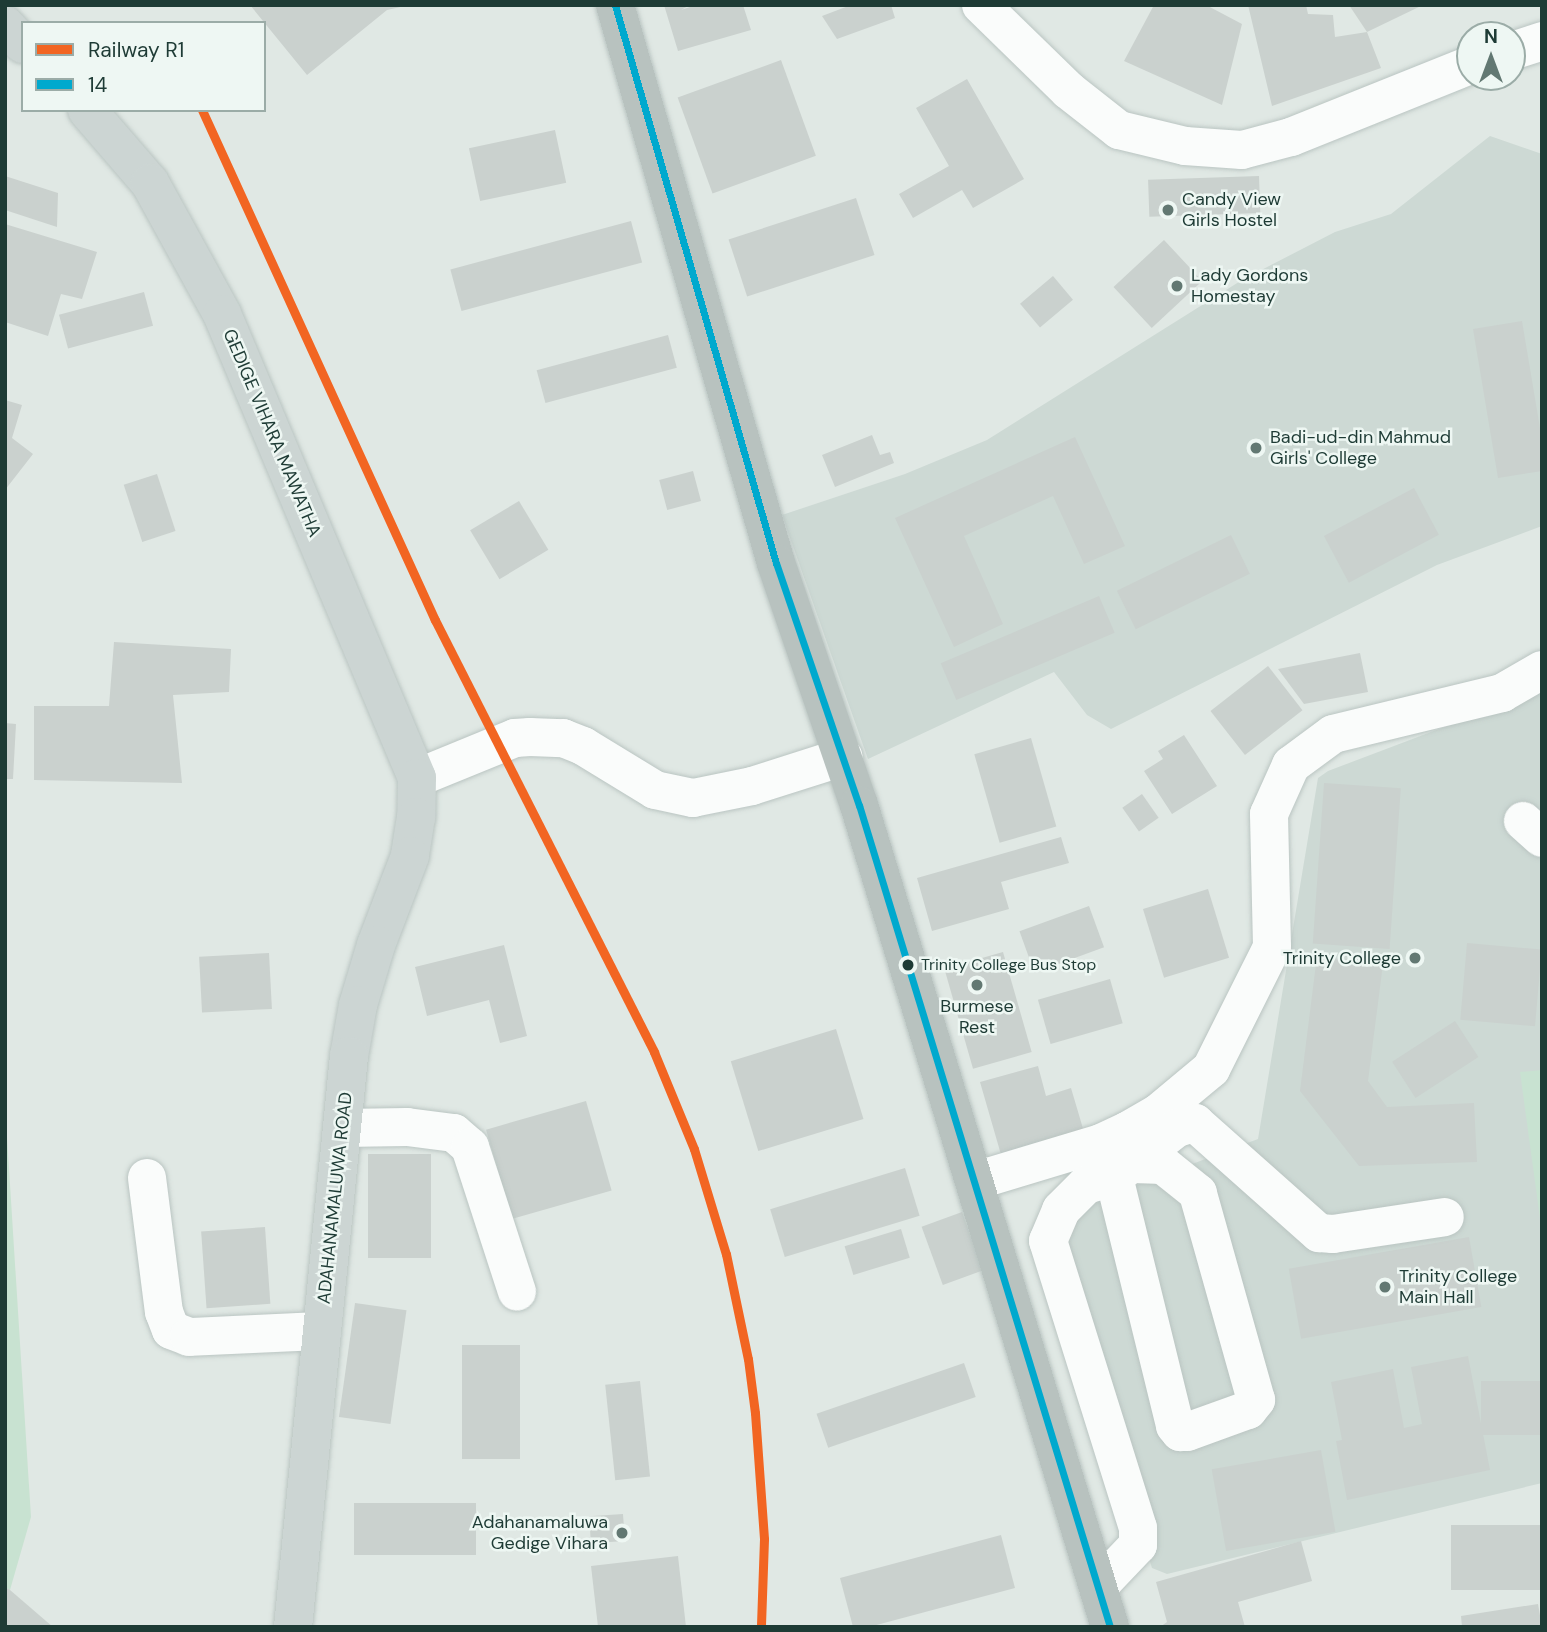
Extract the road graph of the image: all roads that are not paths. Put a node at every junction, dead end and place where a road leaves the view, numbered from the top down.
1 (615, 5) edge
2 (981, 5) edge
3 (5, 25) edge
4 (21, 42) edge
5 (1456, 71) edge
6 (89, 112) edge
7 (1542, 670) edge
8 (843, 757) junction
9 (417, 778) junction
10 (342, 1128) junction
11 (1116, 1162) junction
12 (147, 1178) dead end
13 (975, 1181) junction
14 (1445, 1217) dead end
15 (517, 1292) dead end
16 (322, 1331) junction
17 (1098, 1587) junction
18 (293, 1627) edge
19 (1110, 1627) edge

1 - 8 highway
2 - 5 street
3 - 4 main road
6 - 9 main road, GEDIGE VIHARA MAWATHA
7 - 11 street
8 - 9 street
8 - 13 highway
9 - 10 main road, ADAHANAMALUWA ROAD
10 - 15 street
10 - 16 main road, ADAHANAMALUWA ROAD
11 - 11 street
11 - 13 street
11 - 14 street
11 - 17 street
12 - 16 street
13 - 17 highway
16 - 18 main road, ADAHANAMALUWA ROAD
17 - 19 highway

